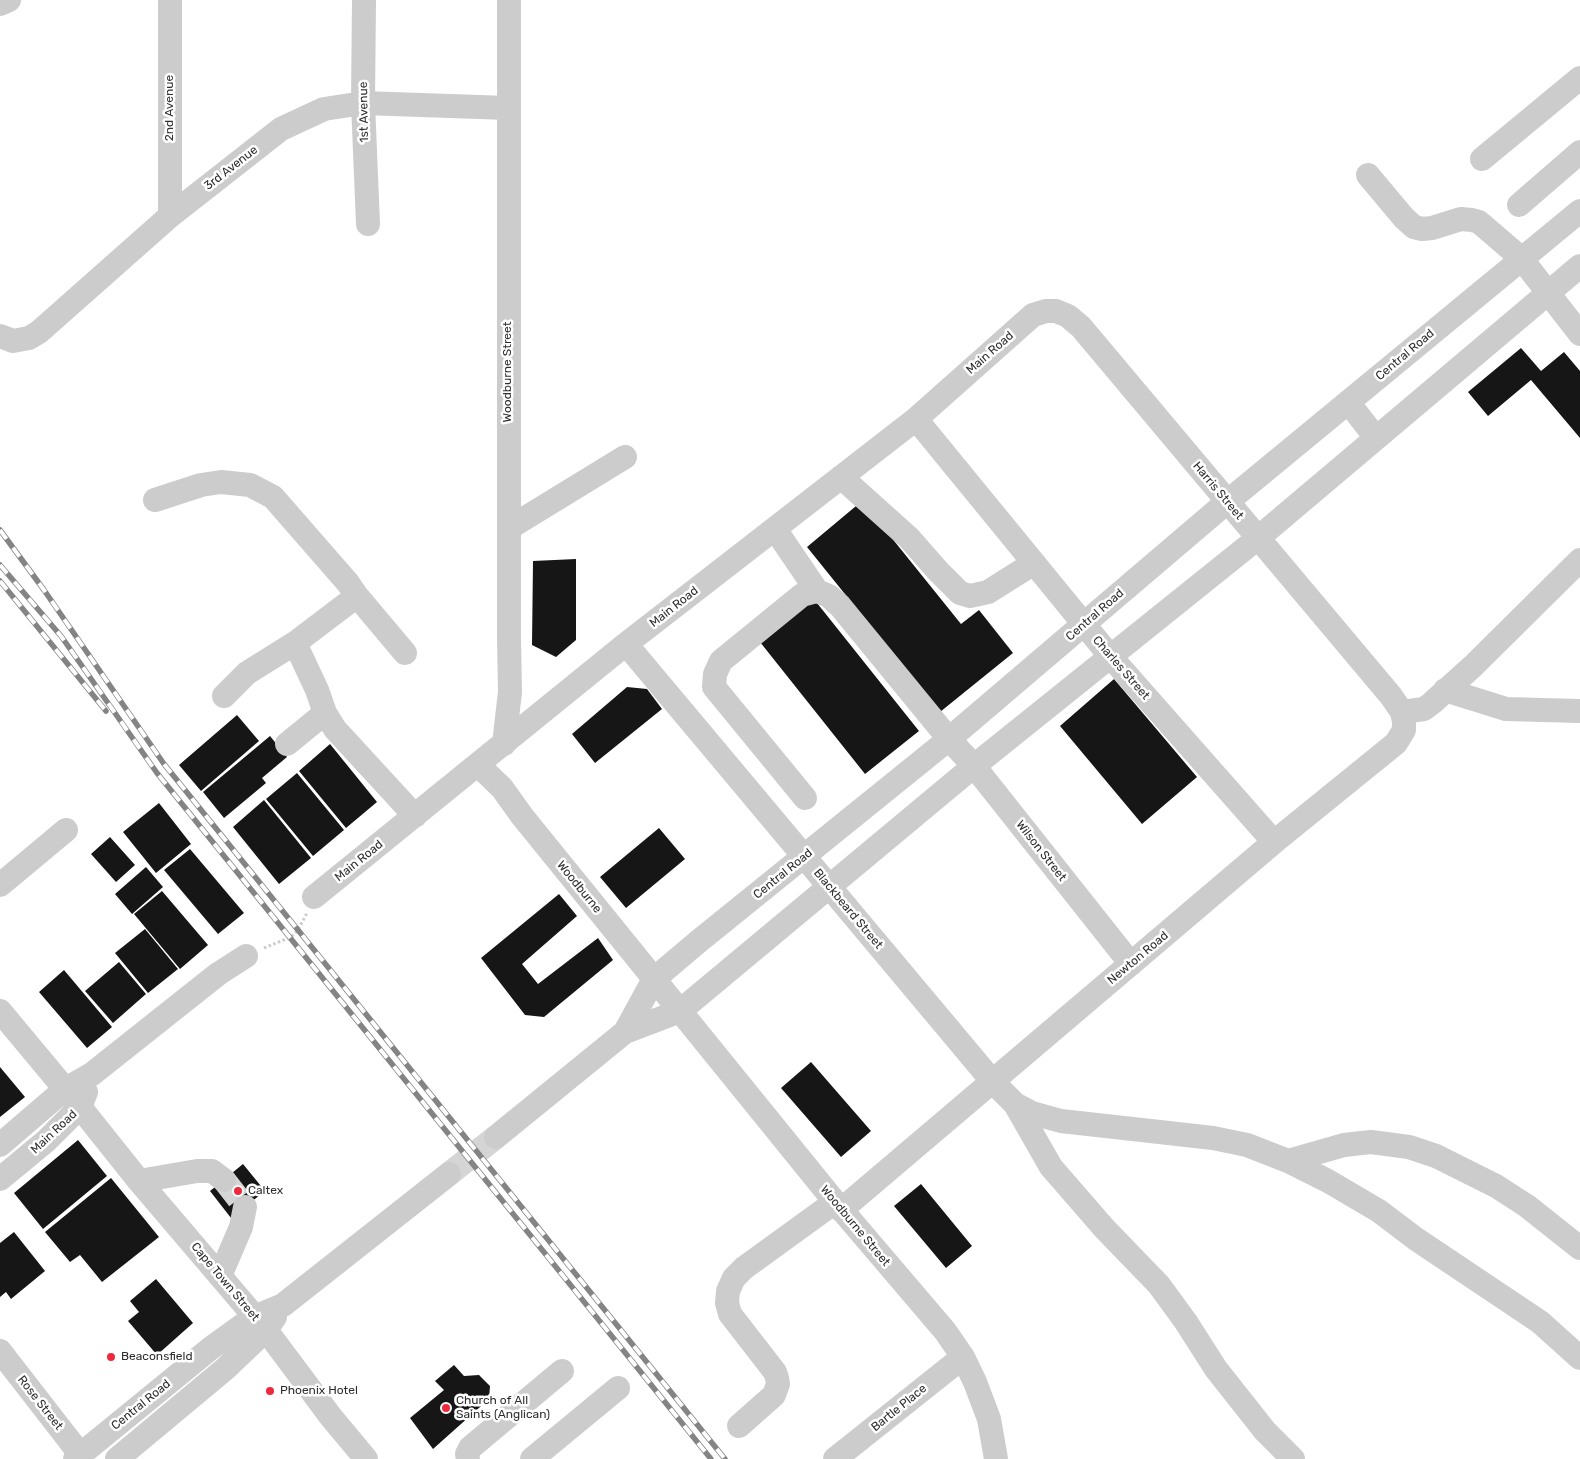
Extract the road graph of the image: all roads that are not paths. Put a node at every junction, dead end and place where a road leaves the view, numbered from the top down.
1 (9, 0) edge
2 (170, 0) edge
3 (364, 0) edge
4 (509, 0) edge
5 (0, 4) edge
6 (1580, 78) edge
7 (363, 103) junction
8 (508, 108) junction
9 (1580, 152) edge
10 (1482, 160) dead end
11 (1368, 176) dead end
12 (1519, 205) dead end
13 (1580, 211) edge
14 (170, 216) junction
15 (368, 224) dead end
16 (1521, 258) junction
17 (1580, 266) edge
18 (1548, 292) junction
19 (1033, 315) joint
20 (1580, 334) edge
21 (0, 336) edge
22 (1348, 402) junction
23 (916, 419) junction
24 (1376, 438) junction
25 (624, 457) dead end
26 (842, 477) junction
27 (155, 500) dead end
28 (1227, 502) junction
29 (508, 528) junction
30 (775, 528) junction
31 (1258, 538) junction
32 (1580, 560) edge
33 (1034, 563) junction
34 (816, 591) junction
35 (357, 596) junction
36 (1084, 625) junction
37 (295, 643) junction
38 (626, 644) junction
39 (405, 653) dead end
40 (1110, 656) junction
41 (1445, 690) junction
42 (224, 696) dead end
43 (1396, 704) junction
44 (1580, 711) edge
45 (325, 714) junction
46 (949, 739) junction
47 (287, 744) dead end
48 (504, 744) junction
49 (478, 765) junction
50 (974, 766) junction
51 (805, 798) dead end
52 (414, 816) junction
53 (66, 830) dead end
54 (1274, 842) junction
55 (804, 856) junction
56 (0, 885) edge
57 (830, 887) junction
58 (314, 896) road end
59 (246, 956) road end
60 (1131, 964) junction
61 (654, 979) junction
62 (0, 1011) edge
63 (680, 1011) junction
64 (624, 1032) junction
65 (92, 1074) junction
66 (992, 1082) junction
67 (64, 1090) junction
68 (1015, 1104) junction
69 (80, 1107) junction
70 (496, 1137) tunnel mouth
71 (0, 1145) edge
72 (1288, 1161) junction
73 (448, 1174) tunnel mouth
74 (0, 1179) edge
75 (224, 1180) tunnel mouth
76 (139, 1181) junction
77 (838, 1206) junction
78 (245, 1207) dead end
79 (1580, 1248) edge
80 (220, 1276) junction
81 (260, 1324) junction
82 (0, 1351) edge
83 (962, 1357) junction
84 (1580, 1358) edge
85 (562, 1371) dead end
86 (618, 1388) dead end
87 (739, 1426) dead end
88 (78, 1457) edge
89 (117, 1459) edge
90 (366, 1459) edge
91 (468, 1459) edge
92 (532, 1459) edge
93 (835, 1459) edge
94 (996, 1459) edge
95 (1293, 1459) edge

1 - 5 street
2 - 14 street, 2nd Avenue
3 - 7 street, 1st Avenue
4 - 8 street, Woodburne Street
6 - 10 street
7 - 8 street, 3rd Avenue
7 - 14 street, 3rd Avenue
7 - 15 street, 1st Avenue
8 - 29 street, Woodburne Street
9 - 12 street
11 - 16 street
13 - 16 street, Central Road
14 - 21 street, 3rd Avenue
16 - 18 street
16 - 22 street, Central Road
17 - 18 street, Central Road
18 - 20 street
18 - 24 street, Central Road
19 - 23 street, Main Road
19 - 28 street, Harris Street
22 - 24 street
22 - 28 street, Central Road
23 - 26 street, Main Road
23 - 33 street, Charles Street
24 - 31 street, Central Road
25 - 29 street
26 - 30 street, Main Road
26 - 33 street
27 - 35 street
28 - 31 street, Harris Street
28 - 36 street, Central Road
29 - 48 street, Woodburne Street
30 - 34 street
30 - 38 street, Main Road
31 - 40 street, Central Road
31 - 43 street, Harris Street
32 - 41 street
33 - 36 street, Charles Street
34 - 46 street, Wilson Street
34 - 51 street
35 - 37 street
35 - 39 street
36 - 40 street, Charles Street
36 - 46 street, Central Road
37 - 42 street
37 - 45 street
38 - 48 street, Main Road
38 - 55 street, Blackbeard Street
40 - 50 street, Central Road
40 - 54 street, Charles Street
41 - 43 street
41 - 44 street
43 - 54 street, Newton Road
45 - 47 street
45 - 52 street
46 - 50 street, Wilson Street
46 - 55 street, Central Road
48 - 49 street, Main Road
49 - 52 street, Main Road
49 - 61 street, Woodburne
50 - 57 street, Central Road
50 - 60 street, Wilson Street
52 - 58 street, Main Road
53 - 56 street
54 - 60 street, Newton Road
55 - 57 street, Blackbeard Street
55 - 61 street, Central Road
57 - 63 street, Central Road
57 - 66 street, Blackbeard Street
59 - 65 street, Main Road
60 - 66 street, Newton Road
61 - 63 street, Woodburne
61 - 64 street, Central Road
62 - 67 street, Cape Town Street
63 - 64 street, Central Road
63 - 77 street, Woodburne Street
64 - 70 street, Central Road
65 - 67 street, Main Road
65 - 69 street, Main Road
66 - 68 street, Blackbeard Street
66 - 77 street, Newton Road
67 - 69 street, Cape Town Street
67 - 71 street, Main Road
68 - 72 street
68 - 95 street
69 - 74 street, Main Road
69 - 76 street, Cape Town Street
72 - 79 street
72 - 84 street
73 - 81 street, Central Road
75 - 76 street
76 - 80 street, Cape Town Street
77 - 83 street, Woodburne Street
77 - 87 street, Newton Road
78 - 80 street
80 - 81 street, Cape Town Street
81 - 88 street, Central Road
81 - 89 street, Central Road
81 - 90 street, Cape Town Street
82 - 88 street, Rose Street
83 - 93 street, Bartle Place
83 - 94 street, Woodburne Street
85 - 91 street
86 - 92 street

